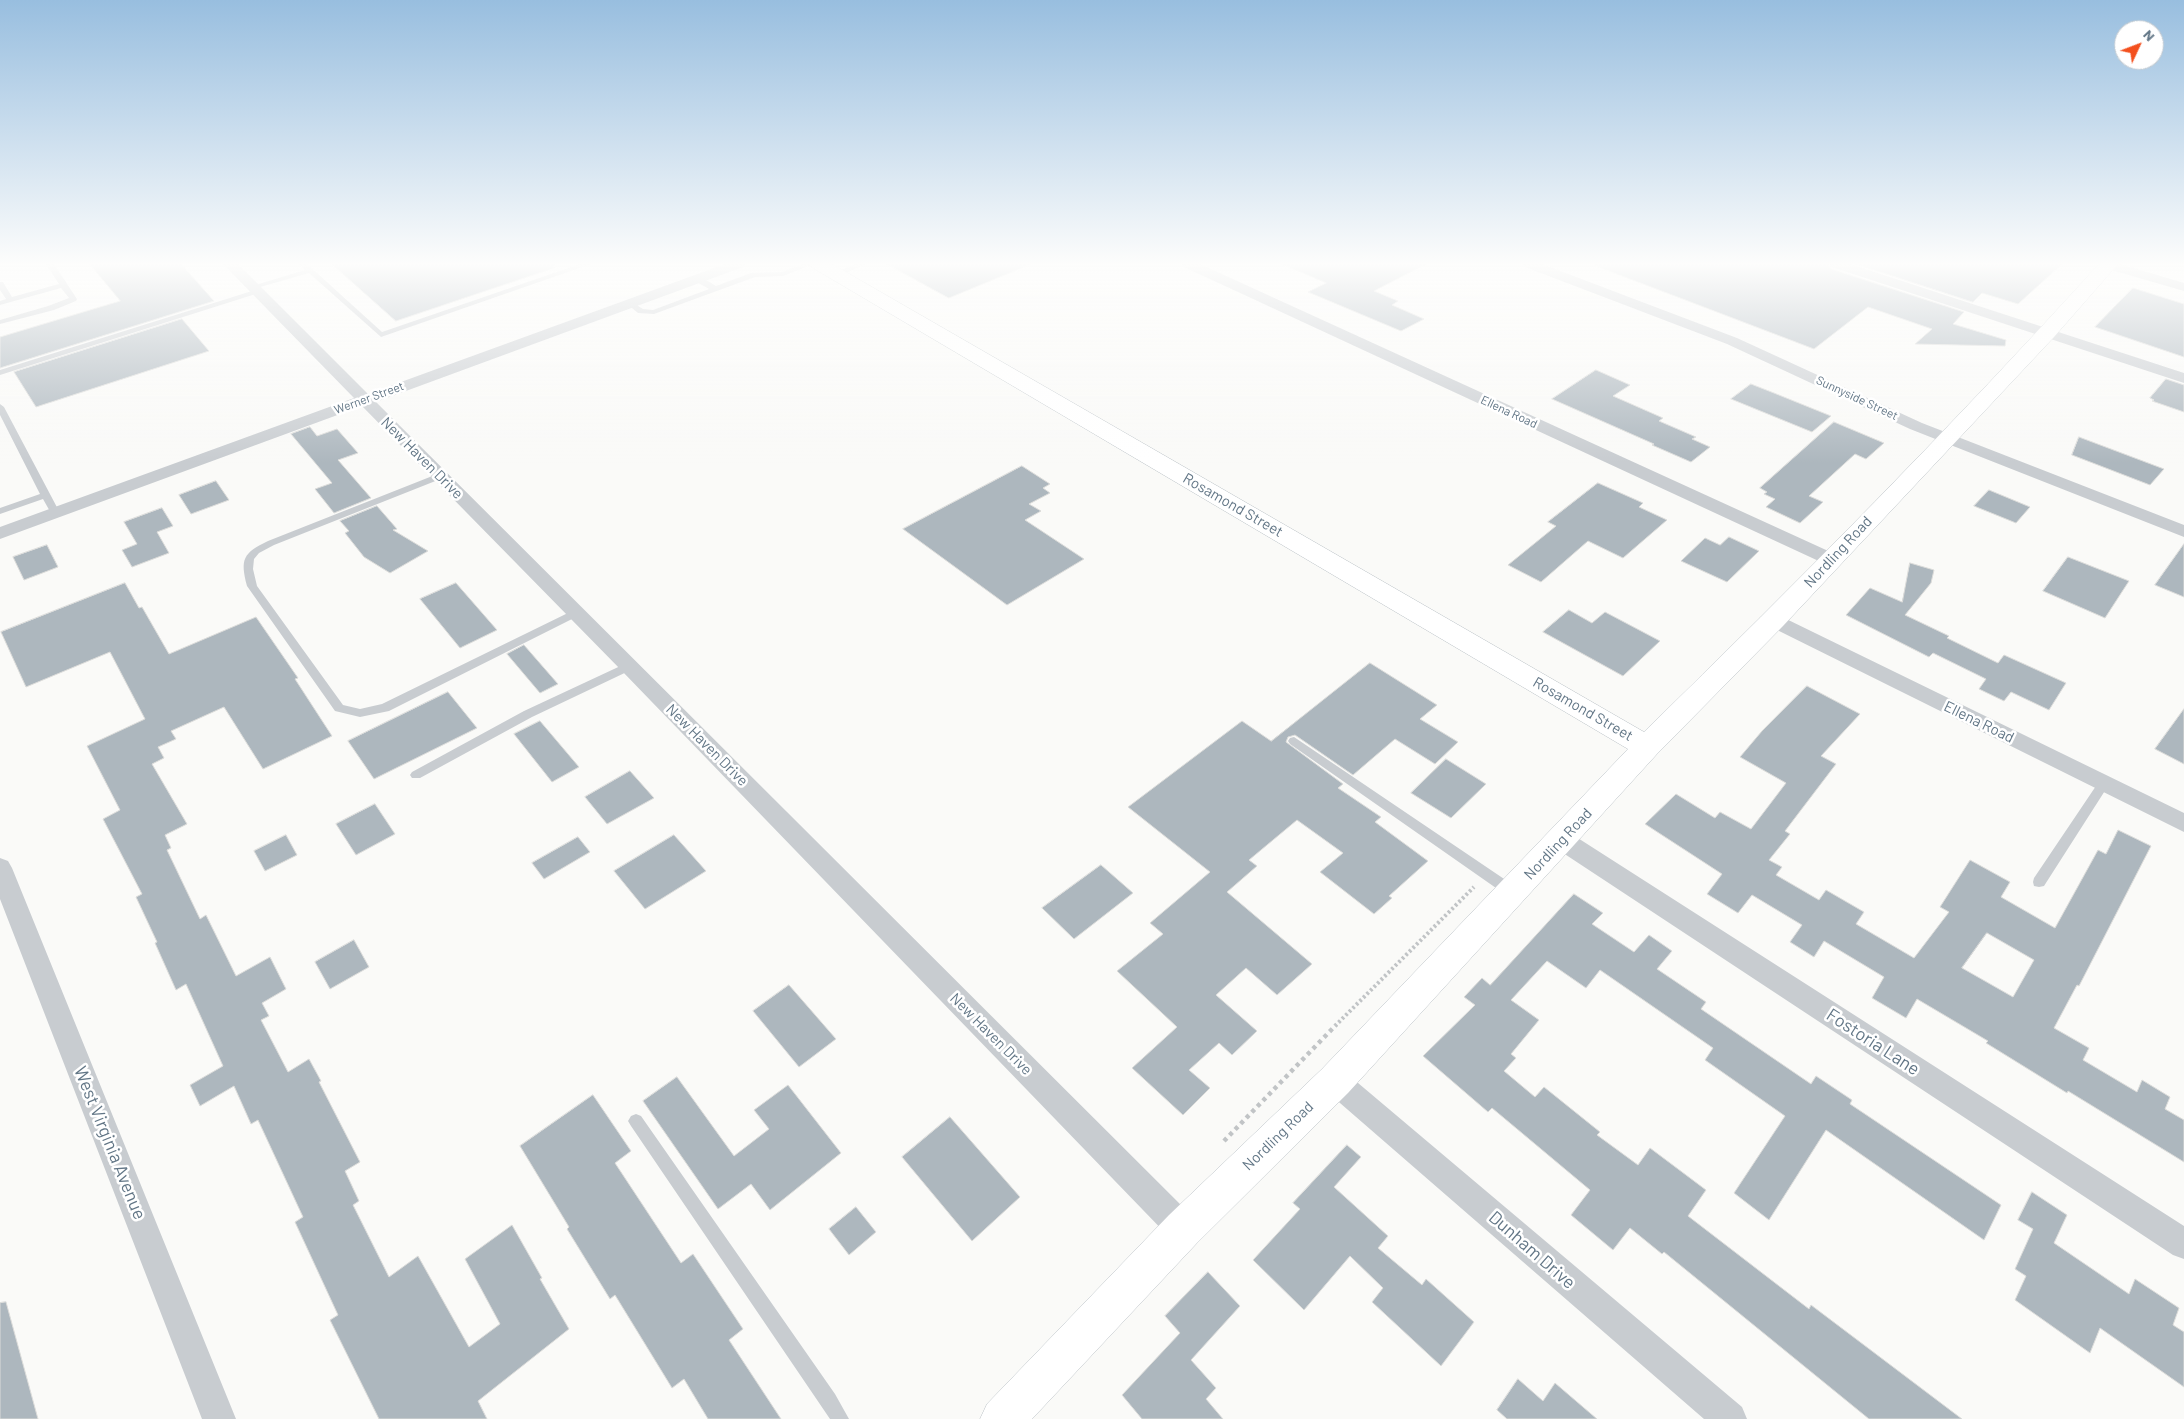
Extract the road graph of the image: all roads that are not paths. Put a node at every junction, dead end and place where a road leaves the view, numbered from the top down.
1 (131, 330) edge
2 (295, 330) edge
3 (376, 330) edge
4 (395, 330) edge
5 (557, 330) edge
6 (933, 330) edge
7 (1332, 330) edge
8 (1704, 330) edge
9 (2039, 330) edge
10 (2049, 330) edge
11 (2047, 333) junction
12 (0, 373) edge
13 (2184, 378) edge
14 (364, 400) junction
15 (0, 406) edge
16 (1947, 438) junction
17 (440, 476) junction
18 (46, 495) junction
19 (0, 511) edge
20 (55, 513) junction
21 (2184, 531) edge
22 (0, 533) edge
23 (1830, 559) junction
24 (576, 612) junction
25 (1774, 620) junction
26 (629, 666) junction
27 (1294, 741) dead end
28 (1647, 747) junction
29 (416, 775) dead end
30 (2104, 783) junction
31 (2184, 823) edge
32 (1562, 840) junction
33 (0, 868) edge
34 (2039, 882) dead end
35 (1513, 892) junction
36 (1335, 1081) junction
37 (636, 1121) dead end
38 (1183, 1229) junction
39 (2184, 1244) edge
40 (219, 1419) edge
41 (840, 1419) edge
42 (1003, 1419) edge
43 (1730, 1419) edge

1 - 12 lane
2 - 14 street, New Haven Drive
3 - 4 lane
5 - 14 street, Werner Street
6 - 28 street, Rosamond Street
7 - 23 street, Ellena Road
8 - 16 street, Sunnyside Street
9 - 11 street
10 - 11 street, Nordling Road
11 - 13 street
11 - 16 street, Nordling Road
14 - 17 street, New Haven Drive
14 - 20 street, Werner Street
15 - 18 lane
16 - 21 street, Sunnyside Street
16 - 23 street, Nordling Road
17 - 24 street, New Haven Drive
17 - 24 lane
18 - 19 lane
18 - 20 lane
20 - 22 street, Werner Street
23 - 25 street, Nordling Road
24 - 26 street, New Haven Drive
25 - 28 street, Nordling Road
25 - 30 street, Ellena Road
26 - 29 lane
26 - 38 street, New Haven Drive
27 - 35 lane
28 - 32 street, Nordling Road
30 - 31 street, Ellena Road
30 - 34 lane
32 - 35 street, Nordling Road
32 - 39 street, Fostoria Lane
33 - 40 street, West Virginia Avenue
35 - 36 street, Nordling Road
36 - 38 street, Nordling Road
36 - 43 street, Dunham Drive
37 - 41 lane
38 - 42 street, Nordling Road

